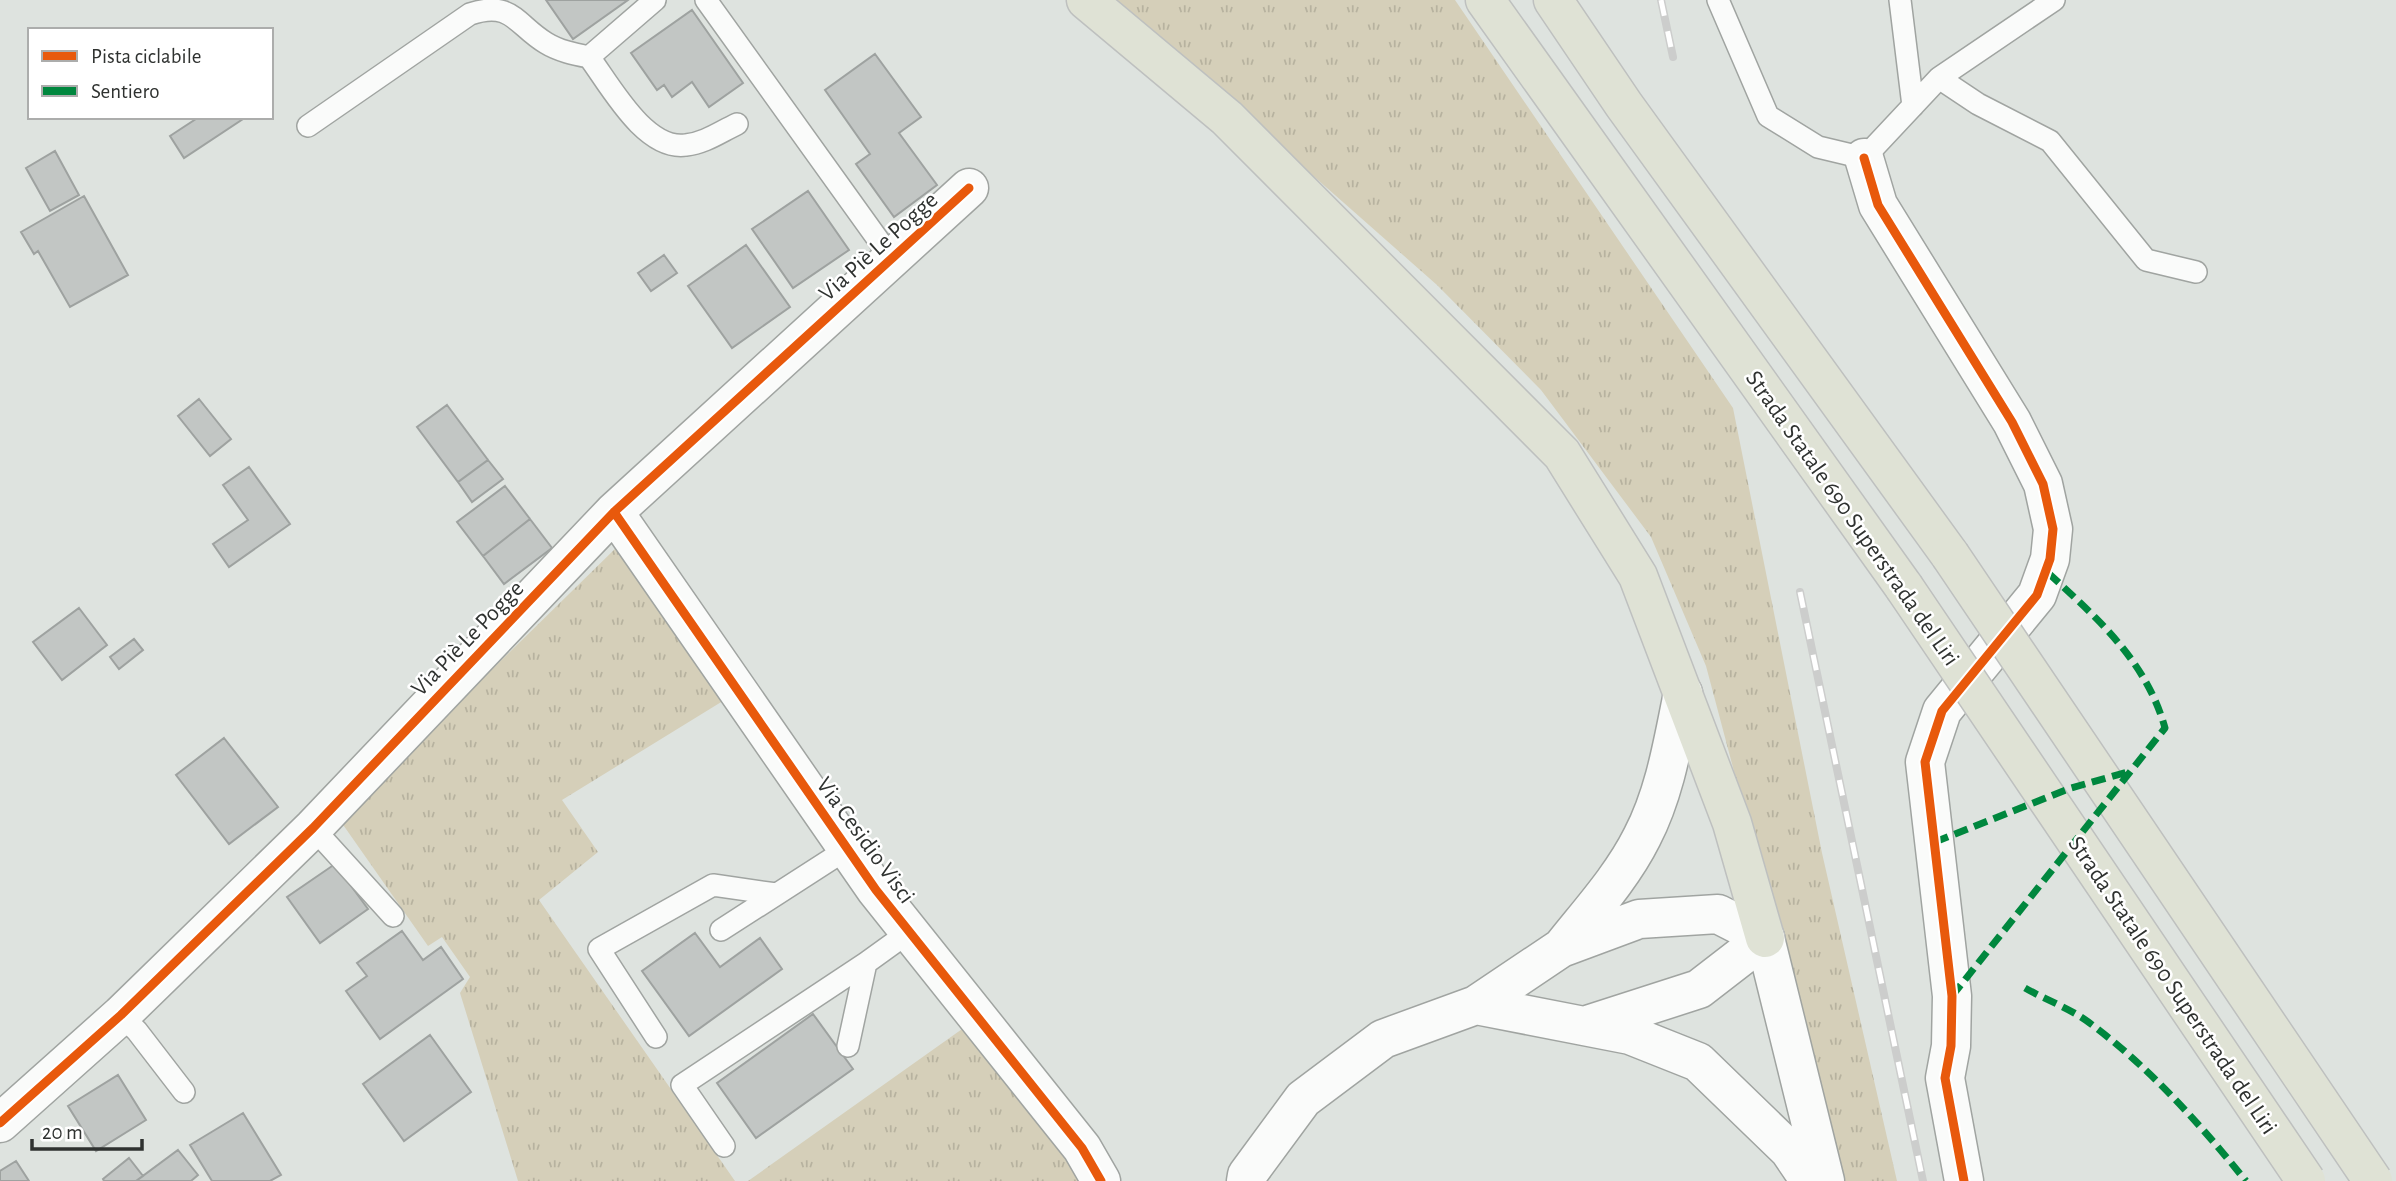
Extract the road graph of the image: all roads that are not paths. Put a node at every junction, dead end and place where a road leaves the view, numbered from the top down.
1 (655, 0) edge
2 (706, 0) edge
3 (1086, 0) edge
4 (1485, 0) edge
5 (1553, 0) edge
6 (1718, 0) edge
7 (1900, 0) edge
8 (2054, 0) edge
9 (589, 57) junction
10 (1939, 78) junction
11 (1913, 106) junction
12 (737, 124) dead end
13 (308, 125) dead end
14 (1864, 158) junction
15 (970, 188) dead end
16 (891, 259) junction
17 (2196, 272) dead end
18 (614, 512) junction
19 (1683, 693) junction
20 (313, 828) junction
21 (845, 846) junction
22 (776, 894) junction
23 (393, 916) dead end
24 (721, 930) dead end
25 (909, 932) junction
26 (1765, 938) junction
27 (1561, 948) junction
28 (866, 963) junction
29 (1476, 1005) junction
30 (121, 1016) junction
31 (1584, 1026) junction
32 (656, 1037) dead end
33 (848, 1046) dead end
34 (184, 1092) dead end
35 (0, 1122) edge
36 (724, 1146) dead end
37 (1101, 1181) edge
38 (1246, 1181) edge
39 (1810, 1181) edge
40 (1825, 1181) edge
41 (1964, 1181) edge
42 (2306, 1181) edge
43 (2373, 1181) edge

1 - 9 lane
2 - 16 lane
3 - 19 highway
4 - 42 highway, Strada Statale 690 Superstrada del Liri, bridge
5 - 43 highway, bridge
6 - 14 lane
7 - 11 lane
8 - 10 lane
9 - 12 lane
9 - 13 lane
10 - 11 lane
10 - 17 lane
11 - 14 lane
14 - 41 street
15 - 16 street, Via Piè Le Pogge
16 - 18 street, Via Piè Le Pogge
18 - 20 street, Via Piè Le Pogge
18 - 21 street, Via Cesidio Visci
19 - 26 highway
19 - 27 street
20 - 23 lane
20 - 30 street, Via Piè Le Pogge
21 - 22 lane
21 - 25 street, Via Cesidio Visci
22 - 24 lane
22 - 32 lane
25 - 28 lane
25 - 37 street, Via Cesidio Visci
26 - 27 street
26 - 31 street
26 - 40 street
27 - 29 street
28 - 33 lane
28 - 36 lane
29 - 31 street
29 - 38 street
30 - 34 lane
30 - 35 street, Via Piè Le Pogge
31 - 39 street

